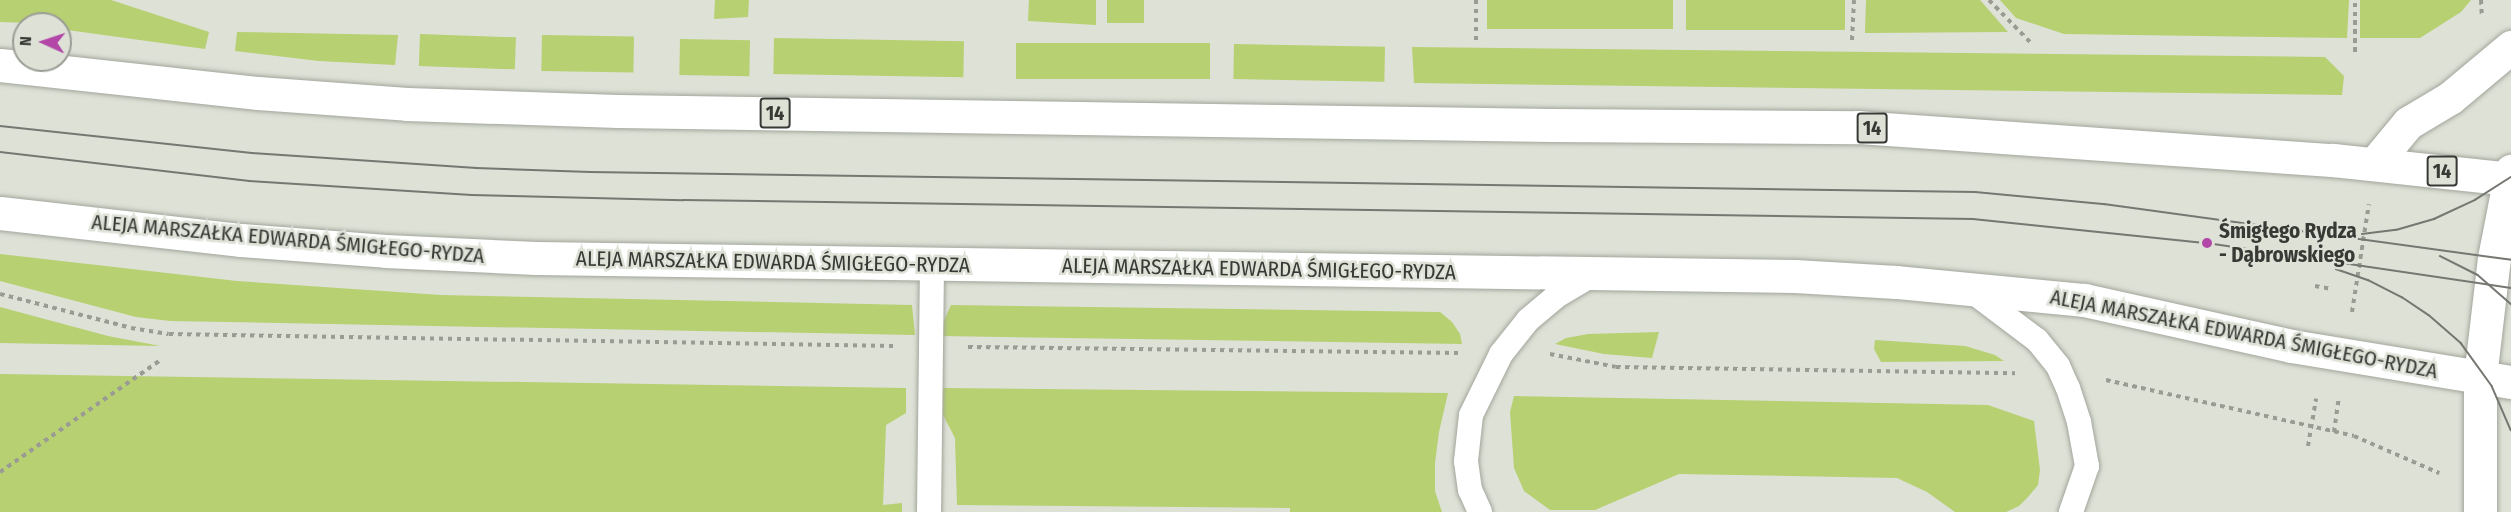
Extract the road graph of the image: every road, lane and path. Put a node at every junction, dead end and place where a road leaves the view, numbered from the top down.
1 (1476, 0) edge
2 (1854, 0) edge
3 (1989, 0) edge
4 (2355, 0) edge
5 (2481, 0) edge
6 (2482, 24) dead end
7 (1476, 40) dead end
8 (1852, 40) dead end
9 (2031, 43) dead end
10 (2511, 47) edge
11 (2355, 52) dead end
12 (0, 65) edge
13 (2374, 164) junction
14 (2510, 176) edge
15 (0, 213) edge
16 (932, 264) junction
17 (1592, 275) junction
18 (2315, 286) dead end
19 (1967, 288) junction
20 (2332, 289) dead end
21 (0, 294) edge
22 (931, 346) junction
23 (1464, 353) dead end
24 (1541, 354) dead end
25 (2345, 356) junction
26 (159, 360) dead end
27 (2016, 374) dead end
28 (2106, 380) dead end
29 (2495, 380) edge
30 (2316, 399) dead end
31 (2311, 427) junction
32 (2334, 432) junction
33 (2308, 446) dead end
34 (0, 472) edge
35 (2449, 475) dead end
36 (929, 512) edge
37 (1480, 512) edge
38 (2070, 512) edge
39 (2480, 512) edge

1 - 7 path
2 - 8 path
3 - 9 path
4 - 11 path
5 - 6 path
10 - 13 main road
12 - 13 main road, 14
13 - 14 main road, 14
13 - 25 path
14 - 29 main road
15 - 16 main road, ALEJA MARSZAŁKA EDWARDA ŚMIGŁEGO-RYDZA
16 - 17 main road, ALEJA MARSZAŁKA EDWARDA ŚMIGŁEGO-RYDZA
16 - 22 lane
17 - 19 main road, ALEJA MARSZAŁKA EDWARDA ŚMIGŁEGO-RYDZA
17 - 37 lane
18 - 20 path
19 - 25 main road, ALEJA MARSZAŁKA EDWARDA ŚMIGŁEGO-RYDZA
19 - 38 lane
21 - 22 path
22 - 23 path
22 - 36 lane
24 - 27 path
25 - 29 main road, ALEJA MARSZAŁKA EDWARDA ŚMIGŁEGO-RYDZA
25 - 32 path
26 - 34 path
28 - 31 path
29 - 39 main road
30 - 31 path
31 - 32 path
31 - 33 path
32 - 35 path

